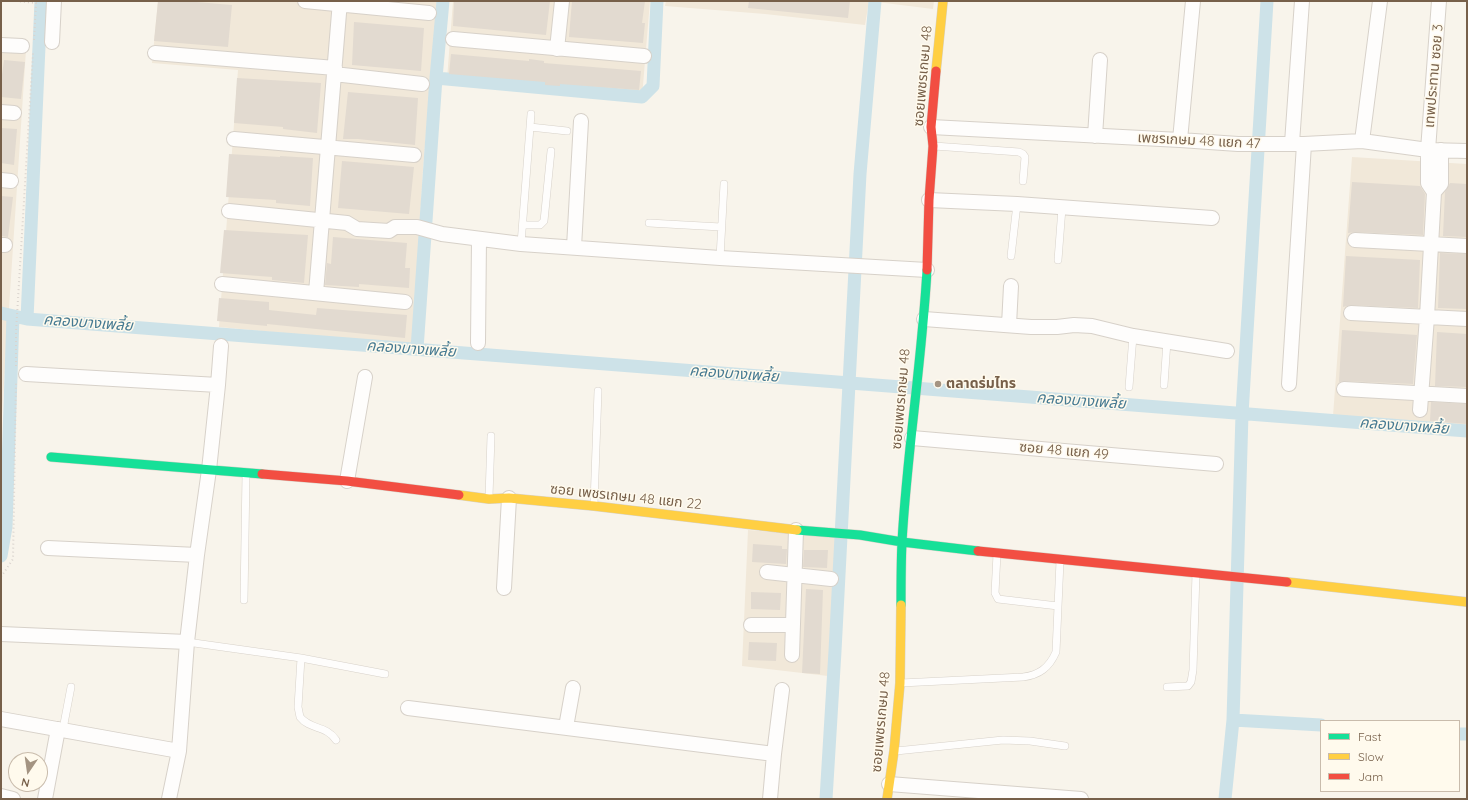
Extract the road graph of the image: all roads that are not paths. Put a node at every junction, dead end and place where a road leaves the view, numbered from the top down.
1 (54, 1) edge
2 (305, 1) edge
3 (562, 1) edge
4 (943, 1) edge
5 (1193, 1) edge
6 (1302, 1) edge
7 (1380, 1) edge
8 (1440, 1) edge
9 (340, 3) edge
10 (428, 13) dead end
11 (453, 39) dead end
12 (52, 42) dead end
13 (1, 45) edge
14 (30, 47) road end
15 (557, 49) junction
16 (155, 53) dead end
17 (644, 56) dead end
18 (1100, 60) dead end
19 (334, 71) junction
20 (422, 84) dead end
21 (531, 114) dead end
22 (581, 121) dead end
23 (530, 127) junction
24 (931, 127) junction
25 (567, 131) dead end
26 (1095, 136) junction
27 (234, 139) dead end
28 (1180, 140) junction
29 (1362, 141) junction
30 (1298, 144) junction
31 (933, 146) junction
32 (328, 147) junction
33 (1434, 150) junction
34 (551, 151) dead end
35 (1467, 151) edge
36 (414, 155) dead end
37 (1023, 181) dead end
38 (724, 184) dead end
39 (929, 200) junction
40 (1017, 204) junction
41 (1062, 208) junction
42 (229, 211) dead end
43 (1212, 218) dead end
44 (322, 220) junction
45 (648, 223) dead end
46 (523, 225) junction
47 (721, 227) junction
48 (479, 239) junction
49 (1355, 240) dead end
50 (522, 244) junction
51 (1432, 245) junction
52 (1467, 246) edge
53 (574, 247) junction
54 (1011, 256) dead end
55 (720, 258) junction
56 (1058, 260) dead end
57 (927, 270) junction
58 (222, 284) dead end
59 (1011, 286) dead end
60 (316, 293) junction
61 (405, 302) dead end
62 (1351, 313) dead end
63 (1427, 317) junction
64 (924, 319) junction
65 (1467, 319) edge
66 (1009, 325) junction
67 (1133, 336) junction
68 (1167, 341) junction
69 (478, 343) dead end
70 (221, 346) dead end
71 (1227, 351) dead end
72 (19, 375) road end
73 (365, 377) dead end
74 (1288, 384) dead end
75 (218, 385) junction
76 (1164, 385) dead end
77 (1130, 387) dead end
78 (1344, 389) dead end
79 (598, 391) dead end
80 (1422, 393) junction
81 (1467, 396) edge
82 (1420, 410) dead end
83 (491, 436) dead end
84 (912, 438) junction
85 (51, 457) dead end
86 (1216, 464) dead end
87 (209, 470) junction
88 (246, 472) junction
89 (347, 481) junction
90 (509, 498) junction
91 (489, 499) junction
92 (594, 506) junction
93 (796, 530) junction
94 (902, 542) junction
95 (48, 548) dead end
96 (997, 553) junction
97 (197, 555) junction
98 (1060, 559) junction
99 (767, 572) dead end
100 (1196, 572) junction
101 (794, 575) junction
102 (831, 579) dead end
103 (504, 588) dead end
104 (244, 600) dead end
105 (1467, 602) edge
106 (1058, 606) junction
107 (751, 624) dead end
108 (793, 625) junction
109 (1, 634) edge
110 (187, 642) junction
111 (792, 655) dead end
112 (301, 658) junction
113 (385, 674) dead end
114 (900, 683) junction
115 (71, 687) dead end
116 (1167, 687) dead end
117 (574, 688) dead end
118 (782, 690) dead end
119 (408, 708) dead end
120 (1, 719) edge
121 (566, 727) junction
122 (60, 729) junction
123 (336, 740) dead end
124 (1066, 746) dead end
125 (179, 751) junction
126 (894, 751) junction
127 (774, 754) junction
128 (889, 784) junction
129 (1, 796) edge
130 (13, 799) edge
131 (45, 799) edge
132 (169, 799) edge
133 (770, 799) edge
134 (887, 799) edge
135 (1081, 799) edge

1 - 12 street
2 - 9 street
3 - 15 street
4 - 24 street, ซอยเพชรเกษม 48
5 - 28 street
6 - 30 street
7 - 29 street
8 - 33 street, เทพประทาน ซอย 3
9 - 10 street
9 - 19 street
11 - 15 street
13 - 14 street
15 - 17 street
16 - 19 street
18 - 26 street
19 - 20 street
19 - 32 street
21 - 23 lane
22 - 53 street
23 - 25 lane
23 - 46 lane
24 - 26 street, เพชรเกษม 48 แยก 47
24 - 31 street, ซอยเพชรเกษม 48
26 - 28 street, เพชรเกษม 48 แยก 47
27 - 32 street
28 - 30 street, เพชรเกษม 48 แยก 47
29 - 30 street, เพชรเกษม 48 แยก 47
29 - 33 street, เพชรเกษม 48 แยก 47
30 - 74 street
31 - 37 lane
31 - 39 street, ซอยเพชรเกษม 48
32 - 36 street
32 - 44 street
33 - 35 street, เพชรเกษม 48 แยก 47
33 - 51 street, เทพประทาน ซอย 3
34 - 46 lane
38 - 47 lane
39 - 40 street
39 - 57 street, ซอยเพชรเกษม 48
40 - 41 street
40 - 54 lane
41 - 43 street
41 - 56 lane
42 - 44 street
44 - 48 street
44 - 60 street
45 - 47 lane
46 - 50 lane
47 - 55 lane
48 - 50 street
48 - 69 street
49 - 51 street
50 - 53 street
51 - 52 street
51 - 63 street
53 - 55 street
55 - 57 street
57 - 64 street, ซอยเพชรเกษม 48
58 - 60 street
59 - 66 street
60 - 61 street
62 - 63 street
63 - 65 street
63 - 80 street
64 - 66 street
64 - 84 street, ซอยเพชรเกษม 48
66 - 67 street
67 - 68 street
67 - 77 lane
68 - 71 street
68 - 76 lane
70 - 75 street
72 - 75 street
73 - 89 street
75 - 87 street
78 - 80 street
79 - 92 lane
80 - 81 street
80 - 82 street
83 - 91 lane
84 - 86 street, ซอย 48 แยก 49
84 - 94 street, ซอยเพชรเกษม 48
85 - 87 street, ซอย เพชรเกษม 48 แยก 22
87 - 88 street, ซอย เพชรเกษม 48 แยก 22
87 - 97 street
88 - 89 street, ซอย เพชรเกษม 48 แยก 22
88 - 104 lane
89 - 91 street, ซอย เพชรเกษม 48 แยก 22
90 - 91 street, ซอย เพชรเกษม 48 แยก 22
90 - 92 street, ซอย เพชรเกษม 48 แยก 22
90 - 103 street
92 - 93 street, ซอย เพชรเกษม 48 แยก 22
93 - 94 street, ซอย เพชรเกษม 48 แยก 22
93 - 101 street
94 - 96 street, ซอย เพชรเกษม 48 แยก 22
94 - 114 street, ซอยเพชรเกษม 48
95 - 97 street
96 - 98 street, ซอย เพชรเกษม 48 แยก 22
96 - 106 lane
97 - 110 street
98 - 100 street, ซอย เพชรเกษม 48 แยก 22
98 - 106 lane
99 - 101 street
100 - 105 street, ซอย เพชรเกษม 48 แยก 22
100 - 116 lane
101 - 102 street
101 - 108 street
106 - 114 lane
107 - 108 street
108 - 111 street
109 - 110 street
110 - 112 lane
110 - 125 street
112 - 113 lane
112 - 123 lane
114 - 126 street, ซอยเพชรเกษม 48
115 - 122 lane
117 - 121 street
118 - 127 street
119 - 121 street
120 - 122 street
121 - 127 street
122 - 125 street
122 - 131 street
124 - 126 lane
125 - 132 street
126 - 128 street, ซอยเพชรเกษม 48
127 - 133 street
128 - 134 street, ซอยเพชรเกษม 48
128 - 135 street
129 - 130 street

